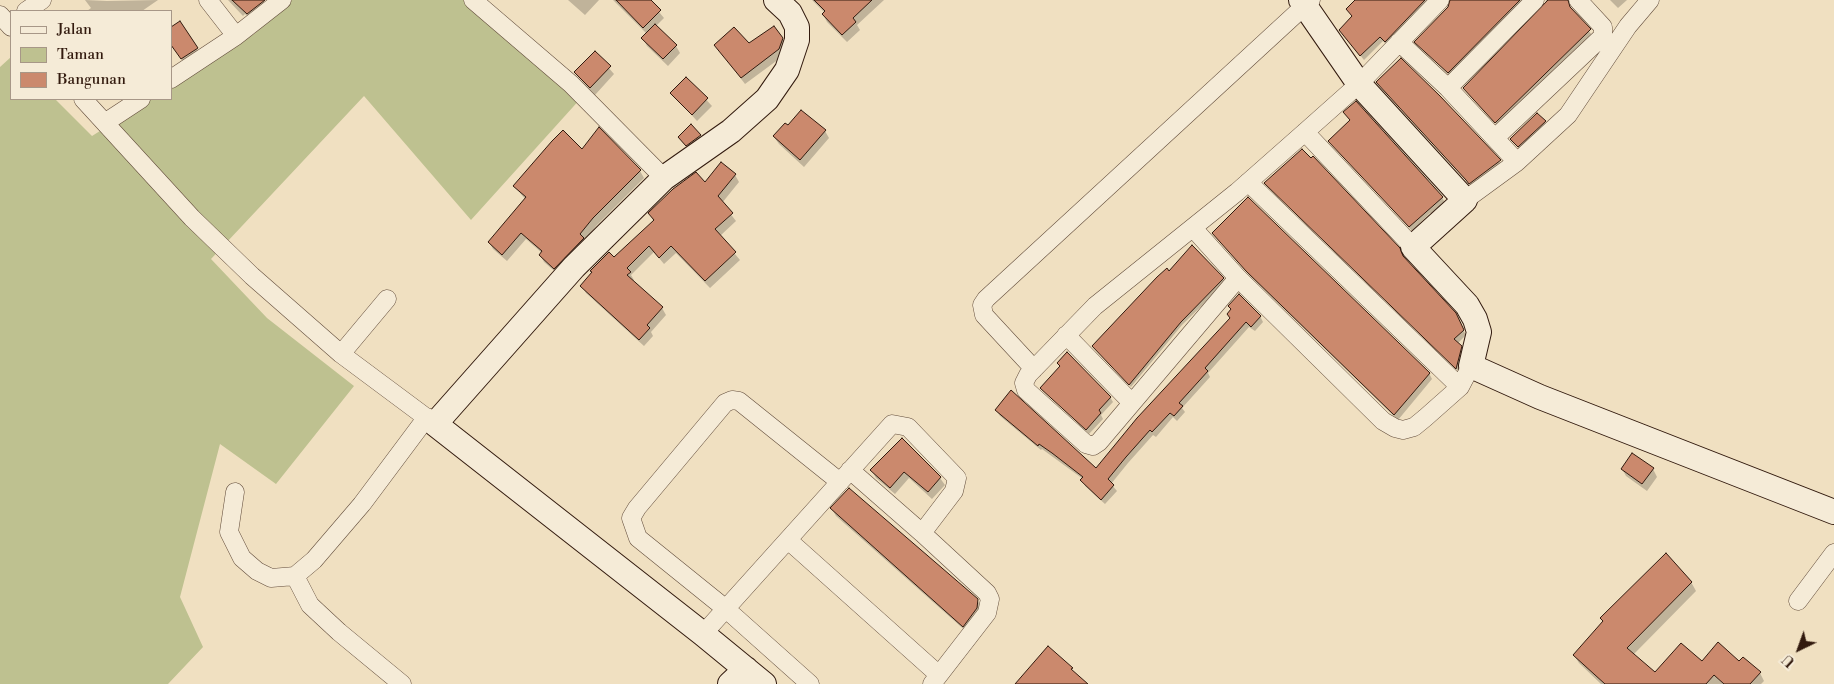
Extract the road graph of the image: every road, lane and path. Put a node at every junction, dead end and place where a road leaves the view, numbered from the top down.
1 (42, 0) edge
2 (208, 0) edge
3 (282, 0) edge
4 (473, 0) edge
5 (776, 0) edge
6 (1440, 0) edge
7 (1535, 0) edge
8 (1578, 0) edge
9 (1650, 0) edge
10 (1306, 2) edge
11 (27, 10) edge
12 (236, 36) junction
13 (1399, 42) junction
14 (172, 78) edge
15 (1359, 84) junction
16 (1448, 88) junction
17 (84, 100) edge
18 (139, 100) edge
19 (106, 122) junction
20 (1305, 132) junction
21 (1494, 138) junction
22 (1518, 162) junction
23 (664, 178) junction
24 (1248, 182) junction
25 (1465, 200) junction
26 (1193, 228) junction
27 (1413, 247) junction
28 (1238, 278) junction
29 (387, 299) dead end
30 (1066, 335) junction
31 (341, 354) junction
32 (1471, 366) junction
33 (1034, 369) junction
34 (1460, 387) junction
35 (1132, 403) junction
36 (431, 420) junction
37 (845, 476) junction
38 (235, 492) dead end
39 (1834, 512) edge
40 (922, 533) junction
41 (788, 540) junction
42 (1834, 554) edge
43 (295, 576) junction
44 (1798, 601) dead end
45 (726, 609) junction
46 (703, 634) junction
47 (746, 679) edge
48 (936, 680) edge
49 (402, 684) edge
50 (810, 684) edge

1 - 11 street
2 - 12 street
3 - 12 street
4 - 23 street
5 - 23 street
6 - 13 street
7 - 16 street
8 - 21 street
9 - 22 street
10 - 15 street
10 - 33 street
12 - 14 street
13 - 15 street
13 - 16 street
15 - 20 street
15 - 25 street
16 - 21 street
17 - 19 street
18 - 19 street
19 - 31 street
20 - 24 street
20 - 27 street
21 - 22 street
22 - 25 street
23 - 36 street
24 - 26 street
24 - 34 street
25 - 27 street
26 - 28 street
26 - 30 street
27 - 32 street
28 - 34 street
28 - 35 street
29 - 31 street
30 - 33 street
30 - 35 street
31 - 36 street
32 - 34 street
32 - 39 street
33 - 35 street
36 - 43 street
36 - 46 street
37 - 40 street
37 - 40 street
37 - 41 street
37 - 45 street
38 - 43 street
40 - 48 street
41 - 45 street
41 - 48 street
42 - 44 street
43 - 49 street
45 - 46 street
45 - 50 street
46 - 47 street

